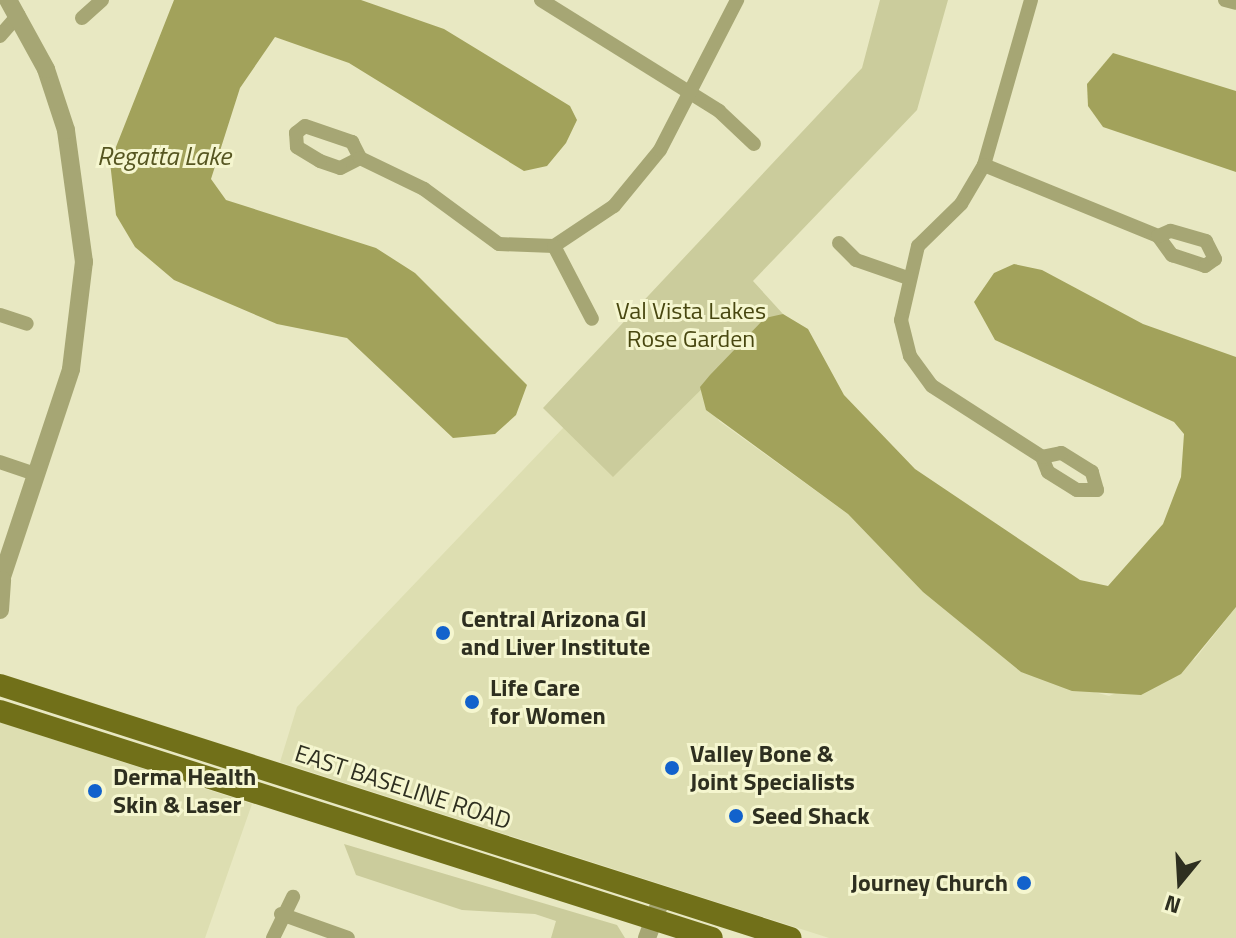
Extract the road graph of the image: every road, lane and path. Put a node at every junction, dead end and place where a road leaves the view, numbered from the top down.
1 (102, 0) edge
2 (541, 0) edge
3 (737, 0) edge
4 (1031, 0) edge
5 (1225, 0) edge
6 (1236, 3) edge
7 (9, 11) edge
8 (82, 18) dead end
9 (0, 36) edge
10 (689, 93) junction
11 (754, 144) dead end
12 (360, 158) dead end
13 (984, 165) junction
14 (1158, 236) dead end
15 (839, 243) dead end
16 (554, 246) junction
17 (908, 278) junction
18 (0, 315) edge
19 (592, 319) dead end
20 (27, 324) dead end
21 (1042, 457) dead end
22 (0, 462) edge
23 (37, 475) junction
24 (1, 581) edge
25 (0, 610) edge
26 (0, 685) edge
27 (0, 711) edge
28 (169, 739) junction
29 (162, 764) junction
30 (293, 897) dead end
31 (662, 897) junction
32 (281, 914) junction
33 (651, 929) edge
34 (273, 938) edge
35 (348, 938) edge
36 (712, 938) edge
37 (791, 938) edge

1 - 8 street
2 - 10 street
3 - 10 street
4 - 13 street
5 - 6 street
7 - 9 street
7 - 23 street
10 - 11 street
10 - 16 street
12 - 16 street
13 - 14 street
13 - 17 street
15 - 17 street
16 - 19 street
17 - 21 street
18 - 20 street
22 - 23 street
23 - 24 street
24 - 25 street
26 - 28 main road, EAST BASELINE ROAD
27 - 29 main road, EAST BASELINE ROAD
28 - 29 main road
28 - 31 main road, EAST BASELINE ROAD
29 - 33 main road, EAST BASELINE ROAD
30 - 32 street
31 - 33 street
31 - 37 main road, EAST BASELINE ROAD
32 - 34 street
32 - 35 street
33 - 36 main road, EAST BASELINE ROAD

